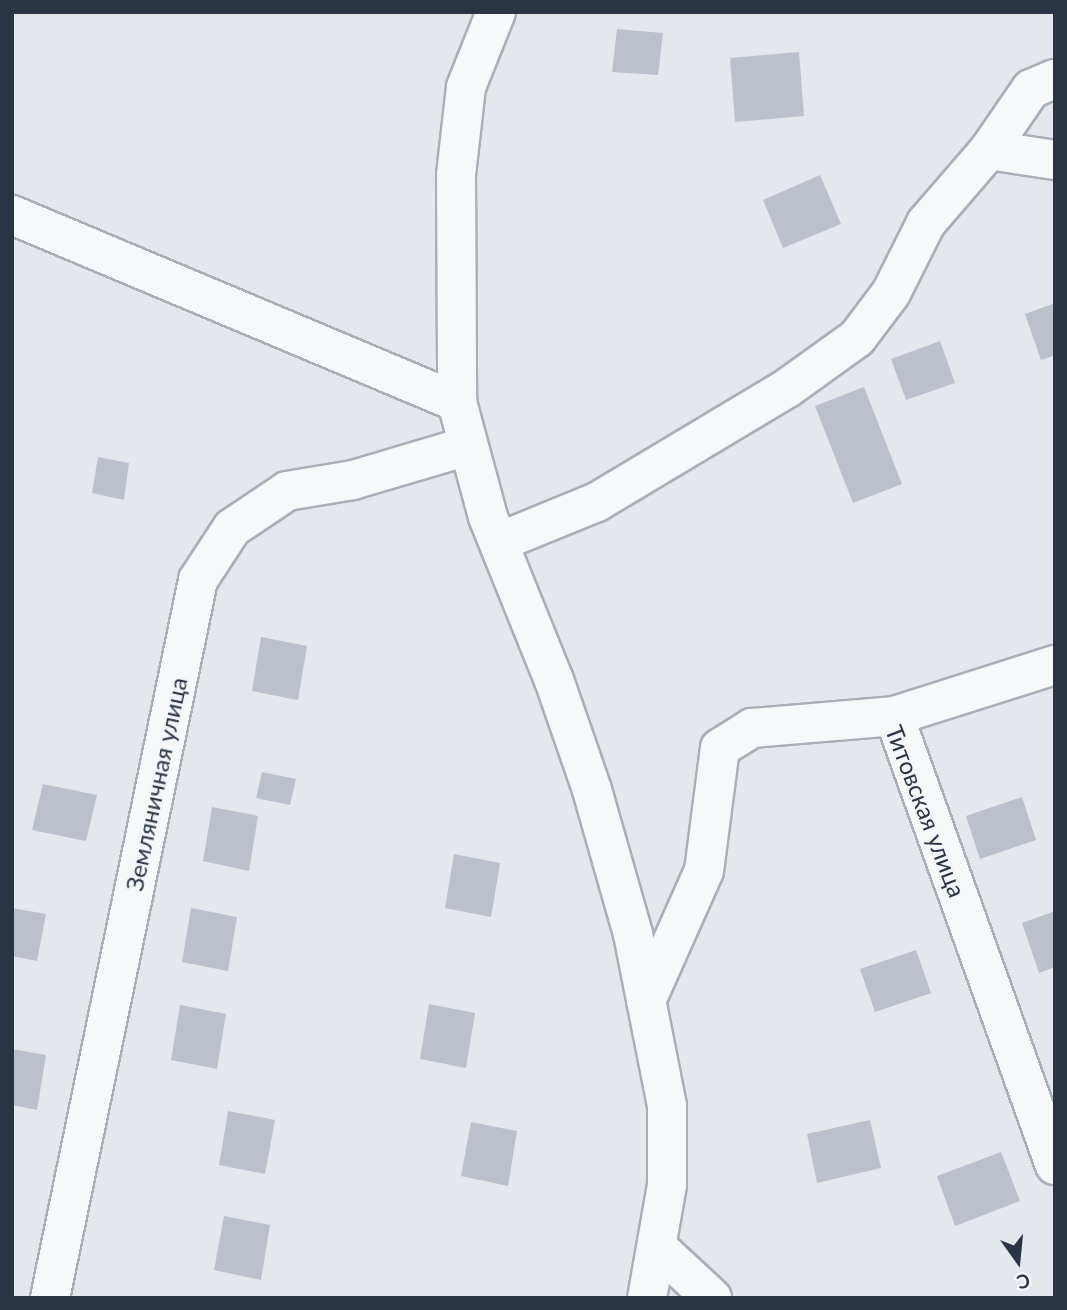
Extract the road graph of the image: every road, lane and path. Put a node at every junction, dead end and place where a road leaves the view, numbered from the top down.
1 (496, 12) edge
2 (1055, 79) edge
3 (989, 150) junction
4 (1055, 160) edge
5 (12, 215) edge
6 (457, 402) junction
7 (468, 446) junction
8 (499, 542) junction
9 (1055, 664) edge
10 (894, 716) junction
11 (646, 1001) junction
12 (1055, 1165) edge
13 (657, 1247) junction
14 (50, 1298) edge
15 (647, 1298) edge
16 (712, 1298) edge

1 - 6 street
2 - 3 street
3 - 4 street
3 - 8 street
5 - 6 street
6 - 7 street
7 - 8 street
7 - 14 street, Земляничная улица
8 - 11 street
9 - 10 street
10 - 11 street, Титовская улица
10 - 12 street, Титовская улица
11 - 13 street
13 - 15 street
13 - 16 street

